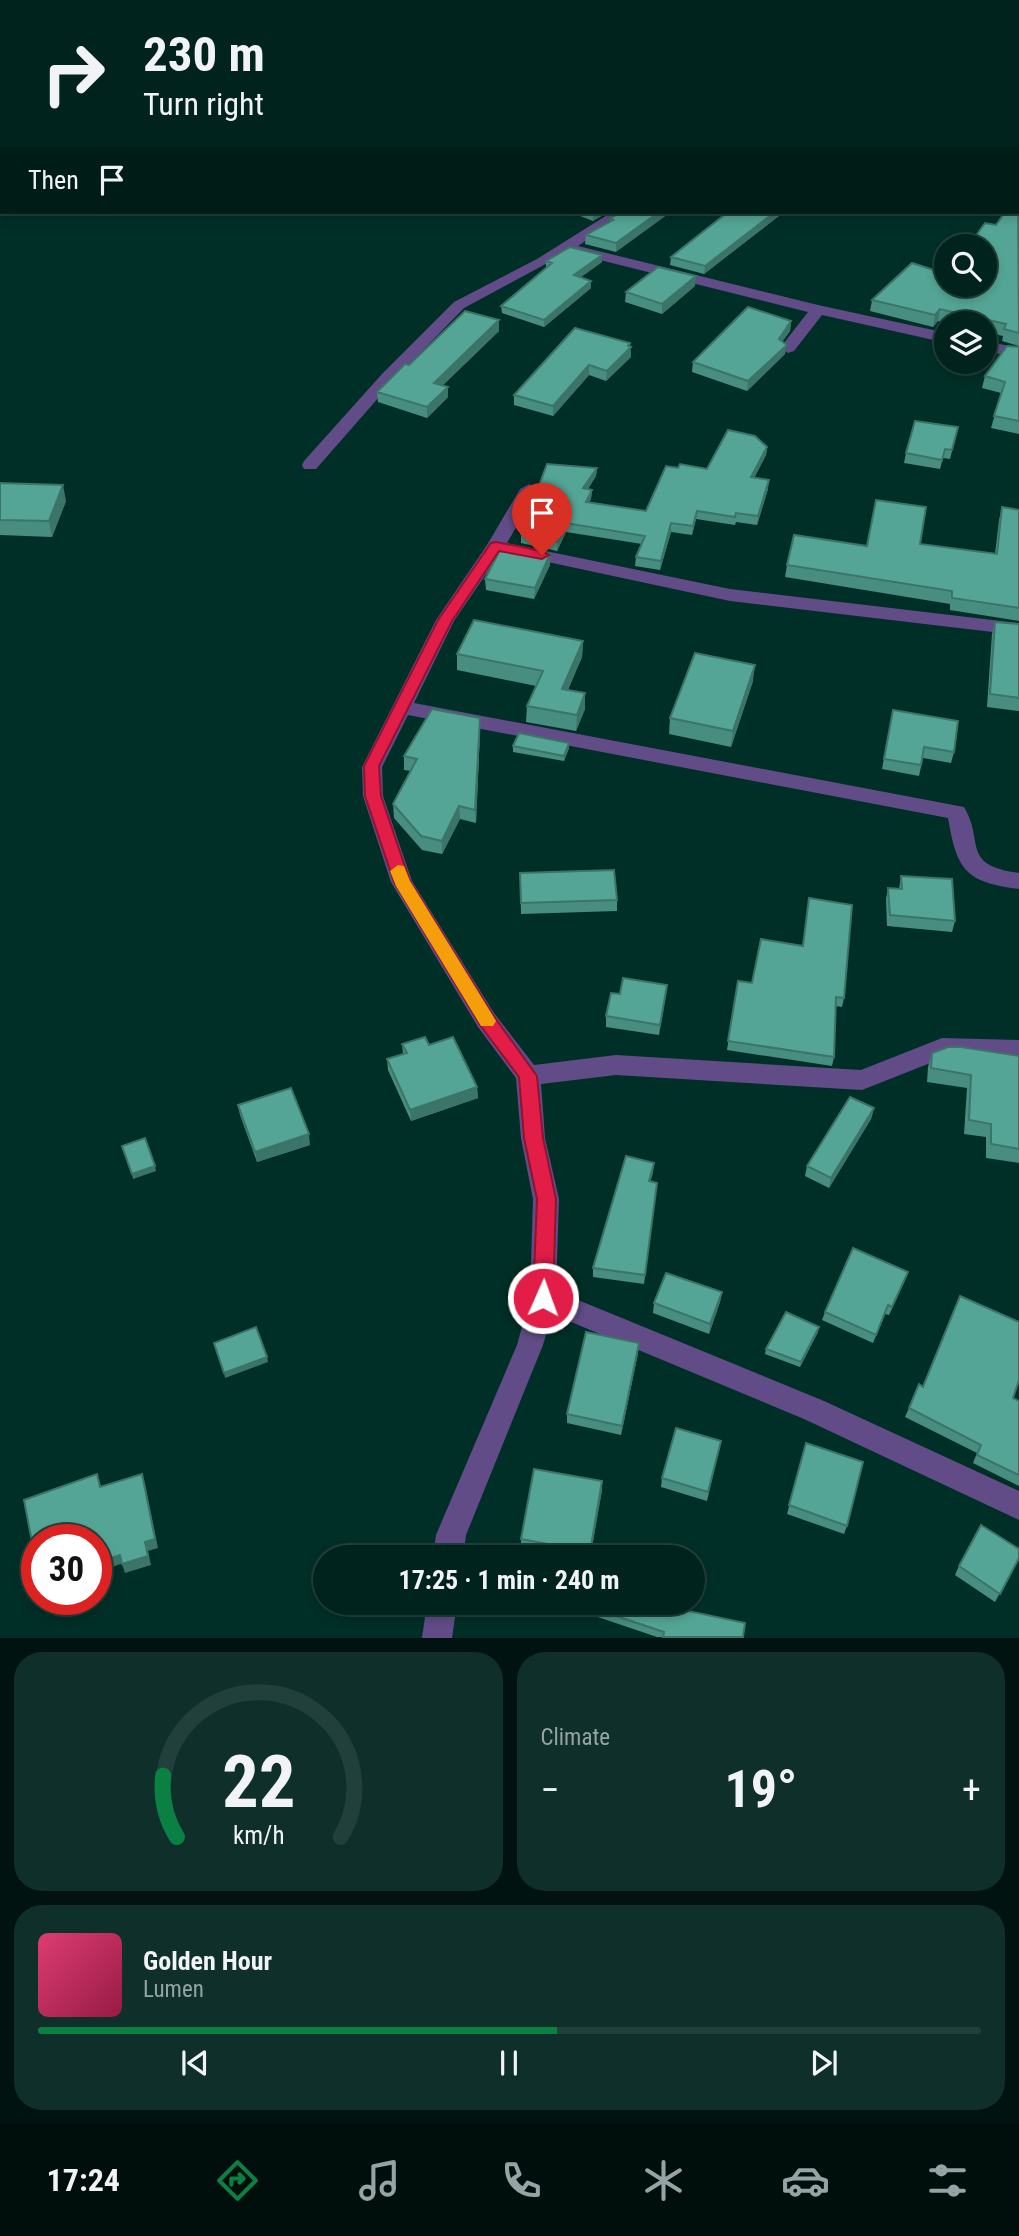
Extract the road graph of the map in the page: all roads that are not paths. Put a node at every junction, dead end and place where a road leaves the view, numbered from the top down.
1 (618, 214) edge
2 (566, 246) junction
3 (818, 310) junction
4 (934, 335) edge
5 (788, 348) edge
6 (997, 348) edge
7 (1019, 353) edge
8 (310, 465) dead end
9 (529, 489) dead end
10 (496, 546) junction
11 (1019, 629) edge
12 (400, 707) junction
13 (1019, 881) edge
14 (1019, 1050) edge
15 (527, 1076) junction
16 (543, 1298) junction
17 (1019, 1506) edge
18 (450, 1545) edge
19 (440, 1615) edge
20 (437, 1637) edge

1 - 2 street
2 - 3 street
2 - 8 street
3 - 4 street
3 - 5 street
6 - 7 street
9 - 10 street
10 - 11 street
10 - 12 street
12 - 13 street
12 - 15 street
14 - 15 street
15 - 16 street
16 - 17 street
16 - 18 street
19 - 20 street

